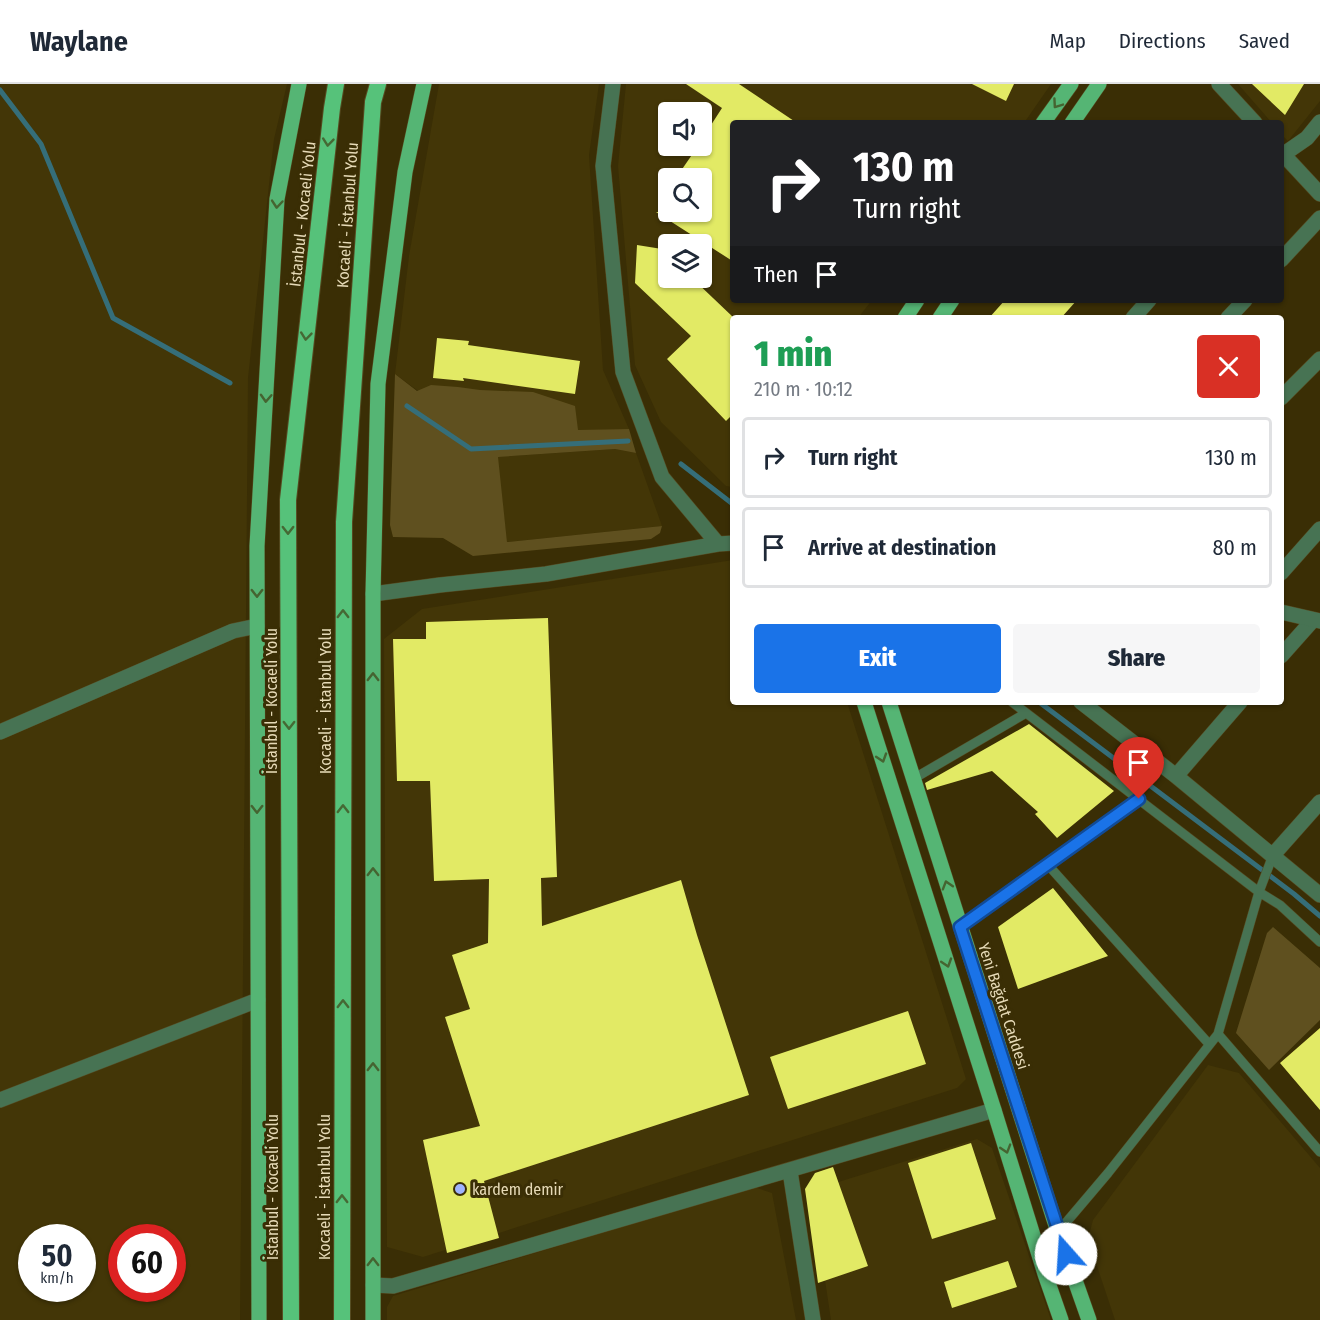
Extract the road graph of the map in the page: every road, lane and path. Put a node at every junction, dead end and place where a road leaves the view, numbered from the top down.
1 (299, 84) edge
2 (336, 84) edge
3 (378, 84) edge
4 (424, 84) edge
5 (613, 84) edge
6 (1071, 84) edge
7 (1099, 84) edge
8 (1219, 84) edge
9 (1045, 120) edge
10 (1074, 120) edge
11 (1252, 120) edge
12 (1320, 122) edge
13 (1284, 153) edge
14 (1284, 156) edge
15 (1320, 194) edge
16 (1320, 218) edge
17 (1284, 257) edge
18 (1146, 303) edge
19 (1242, 303) edge
20 (1136, 315) edge
21 (1231, 315) edge
22 (1318, 364) edge
23 (1284, 396) edge
24 (1320, 529) edge
25 (726, 543) edge
26 (1284, 570) edge
27 (373, 594) junction
28 (1284, 613) edge
29 (1316, 620) edge
30 (257, 626) junction
31 (1284, 653) edge
32 (865, 705) edge
33 (890, 705) edge
34 (1016, 705) edge
35 (1088, 705) edge
36 (1237, 705) edge
37 (1026, 713) junction
38 (0, 732) edge
39 (1176, 776) junction
40 (913, 779) junction
41 (1139, 799) junction
42 (1320, 802) edge
43 (1271, 860) junction
44 (1048, 865) junction
45 (1259, 892) junction
46 (1320, 895) edge
47 (960, 927) junction
48 (1320, 942) edge
49 (258, 1000) junction
50 (1218, 1034) junction
51 (1209, 1044) junction
52 (0, 1100) edge
53 (994, 1110) junction
54 (1320, 1152) edge
55 (790, 1171) junction
56 (1058, 1232) junction
57 (373, 1285) junction
58 (259, 1320) edge
59 (291, 1320) edge
60 (342, 1320) edge
61 (374, 1320) edge
62 (813, 1320) edge
63 (1061, 1320) edge
64 (1089, 1320) edge

1 -> 30 main road
2 -> 59 highway, İstanbul - Kocaeli Yolu
60 -> 3 highway, Kocaeli - İstanbul Yolu
4 - 27 main road
5 - 25 street
6 -> 9 main road
7 - 10 main road
8 - 11 street
12 - 13 street
14 - 15 street
16 - 17 street
18 - 20 street
19 - 21 street
22 - 23 street
24 - 26 street
25 - 27 street
57 -> 27 main road
28 - 29 street
29 - 31 street
30 - 38 street
30 -> 49 main road
32 -> 53 main road
33 - 40 main road, Yeni Bağdat Caddesi
34 - 37 lane
35 - 39 street
36 - 39 street
37 - 40 lane
37 - 41 lane
39 - 43 street
47 -> 40 main road, Yeni Bağdat Caddesi
41 - 44 lane
41 - 45 lane
42 - 43 street
43 - 45 lane
43 - 46 street
44 - 47 lane
44 - 51 lane
45 - 48 lane
45 - 50 lane
47 - 56 main road, Yeni Bağdat Caddesi
49 - 52 street
49 - 58 main road
50 - 51 lane
50 - 54 lane
51 - 56 lane
53 - 55 street
53 -> 63 main road
55 - 57 street
55 - 62 street
56 - 64 main road, Yeni Bağdat Caddesi
57 - 61 main road

